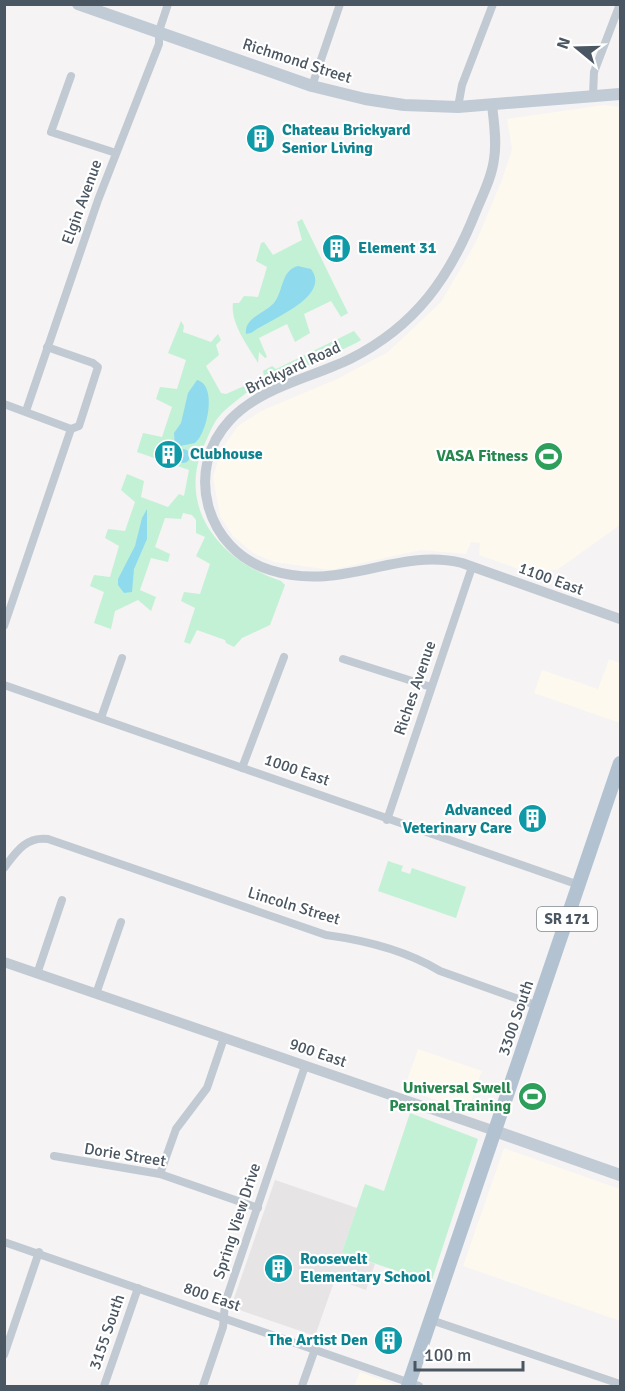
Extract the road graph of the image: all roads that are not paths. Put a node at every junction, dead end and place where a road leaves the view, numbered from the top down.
1 (78, 4) edge
2 (168, 4) edge
3 (340, 4) edge
4 (493, 4) edge
5 (620, 4) edge
6 (159, 32) junction
7 (71, 76) dead end
8 (312, 86) junction
9 (621, 94) edge
10 (593, 95) junction
11 (492, 105) junction
12 (458, 107) junction
13 (116, 153) junction
14 (47, 347) junction
15 (4, 404) edge
16 (26, 411) junction
17 (71, 429) junction
18 (472, 567) junction
19 (621, 619) edge
20 (4, 626) edge
21 (284, 657) dead end
22 (122, 658) dead end
23 (344, 659) dead end
24 (4, 685) edge
25 (431, 687) junction
26 (101, 718) junction
27 (621, 763) edge
28 (242, 768) junction
29 (387, 820) junction
30 (4, 868) edge
31 (579, 885) junction
32 (62, 900) dead end
33 (121, 922) dead end
34 (4, 962) edge
35 (37, 974) junction
36 (96, 994) junction
37 (538, 1006) junction
38 (224, 1038) junction
39 (305, 1066) junction
40 (495, 1131) junction
41 (54, 1156) dead end
42 (159, 1174) junction
43 (621, 1175) edge
44 (258, 1208) junction
45 (4, 1242) edge
46 (39, 1252) junction
47 (138, 1288) junction
48 (224, 1317) junction
49 (431, 1320) junction
50 (315, 1349) junction
51 (4, 1355) edge
52 (621, 1384) edge
53 (412, 1385) edge
54 (104, 1386) edge
55 (203, 1386) edge
56 (302, 1386) edge

1 - 6 main road, Richmond Street
2 - 6 street, Elgin Avenue
3 - 8 street
4 - 12 street
5 - 10 street
6 - 8 main road, Richmond Street
6 - 13 street, Elgin Avenue
7 - 13 street
8 - 12 main road, Richmond Street
9 - 10 main road, Richmond Street
10 - 11 main road, Richmond Street
11 - 12 main road, Richmond Street
11 - 18 street, Brickyard Road
13 - 14 street, Elgin Avenue
14 - 16 street, Elgin Avenue
14 - 17 street
15 - 16 street
16 - 17 street
17 - 20 street
18 - 19 street, 1100 East
18 - 25 street, Riches Avenue
21 - 28 street
22 - 26 street
23 - 25 street
24 - 26 street, 1000 East
25 - 29 street, Riches Avenue
26 - 28 street, 1000 East
27 - 31 main road, 3300 South / SR 171
28 - 29 street, 1000 East
29 - 31 street, 1000 East
30 - 37 street, Lincoln Street
31 - 37 main road, 3300 South / SR 171
32 - 35 street
33 - 36 street
34 - 35 street, 900 East
35 - 36 street, 900 East
36 - 38 street, 900 East
37 - 40 main road, 3300 South / SR 171
38 - 39 street, 900 East
38 - 42 street
39 - 40 street, 900 East
39 - 44 street, Spring View Drive
40 - 43 main road, 900 East
40 - 49 main road, 3300 South / SR 171
41 - 42 street, Dorie Street
42 - 44 street, Dorie Street
44 - 48 street, Spring View Drive
45 - 46 street, 800 East
46 - 47 street, 800 East
46 - 51 street
47 - 48 street, 800 East
47 - 54 street, 3155 South
48 - 50 street, 800 East
48 - 55 street, Spring View Drive
49 - 52 street
49 - 53 main road, 3300 South / SR 171
50 - 53 street, 800 East
50 - 56 street

